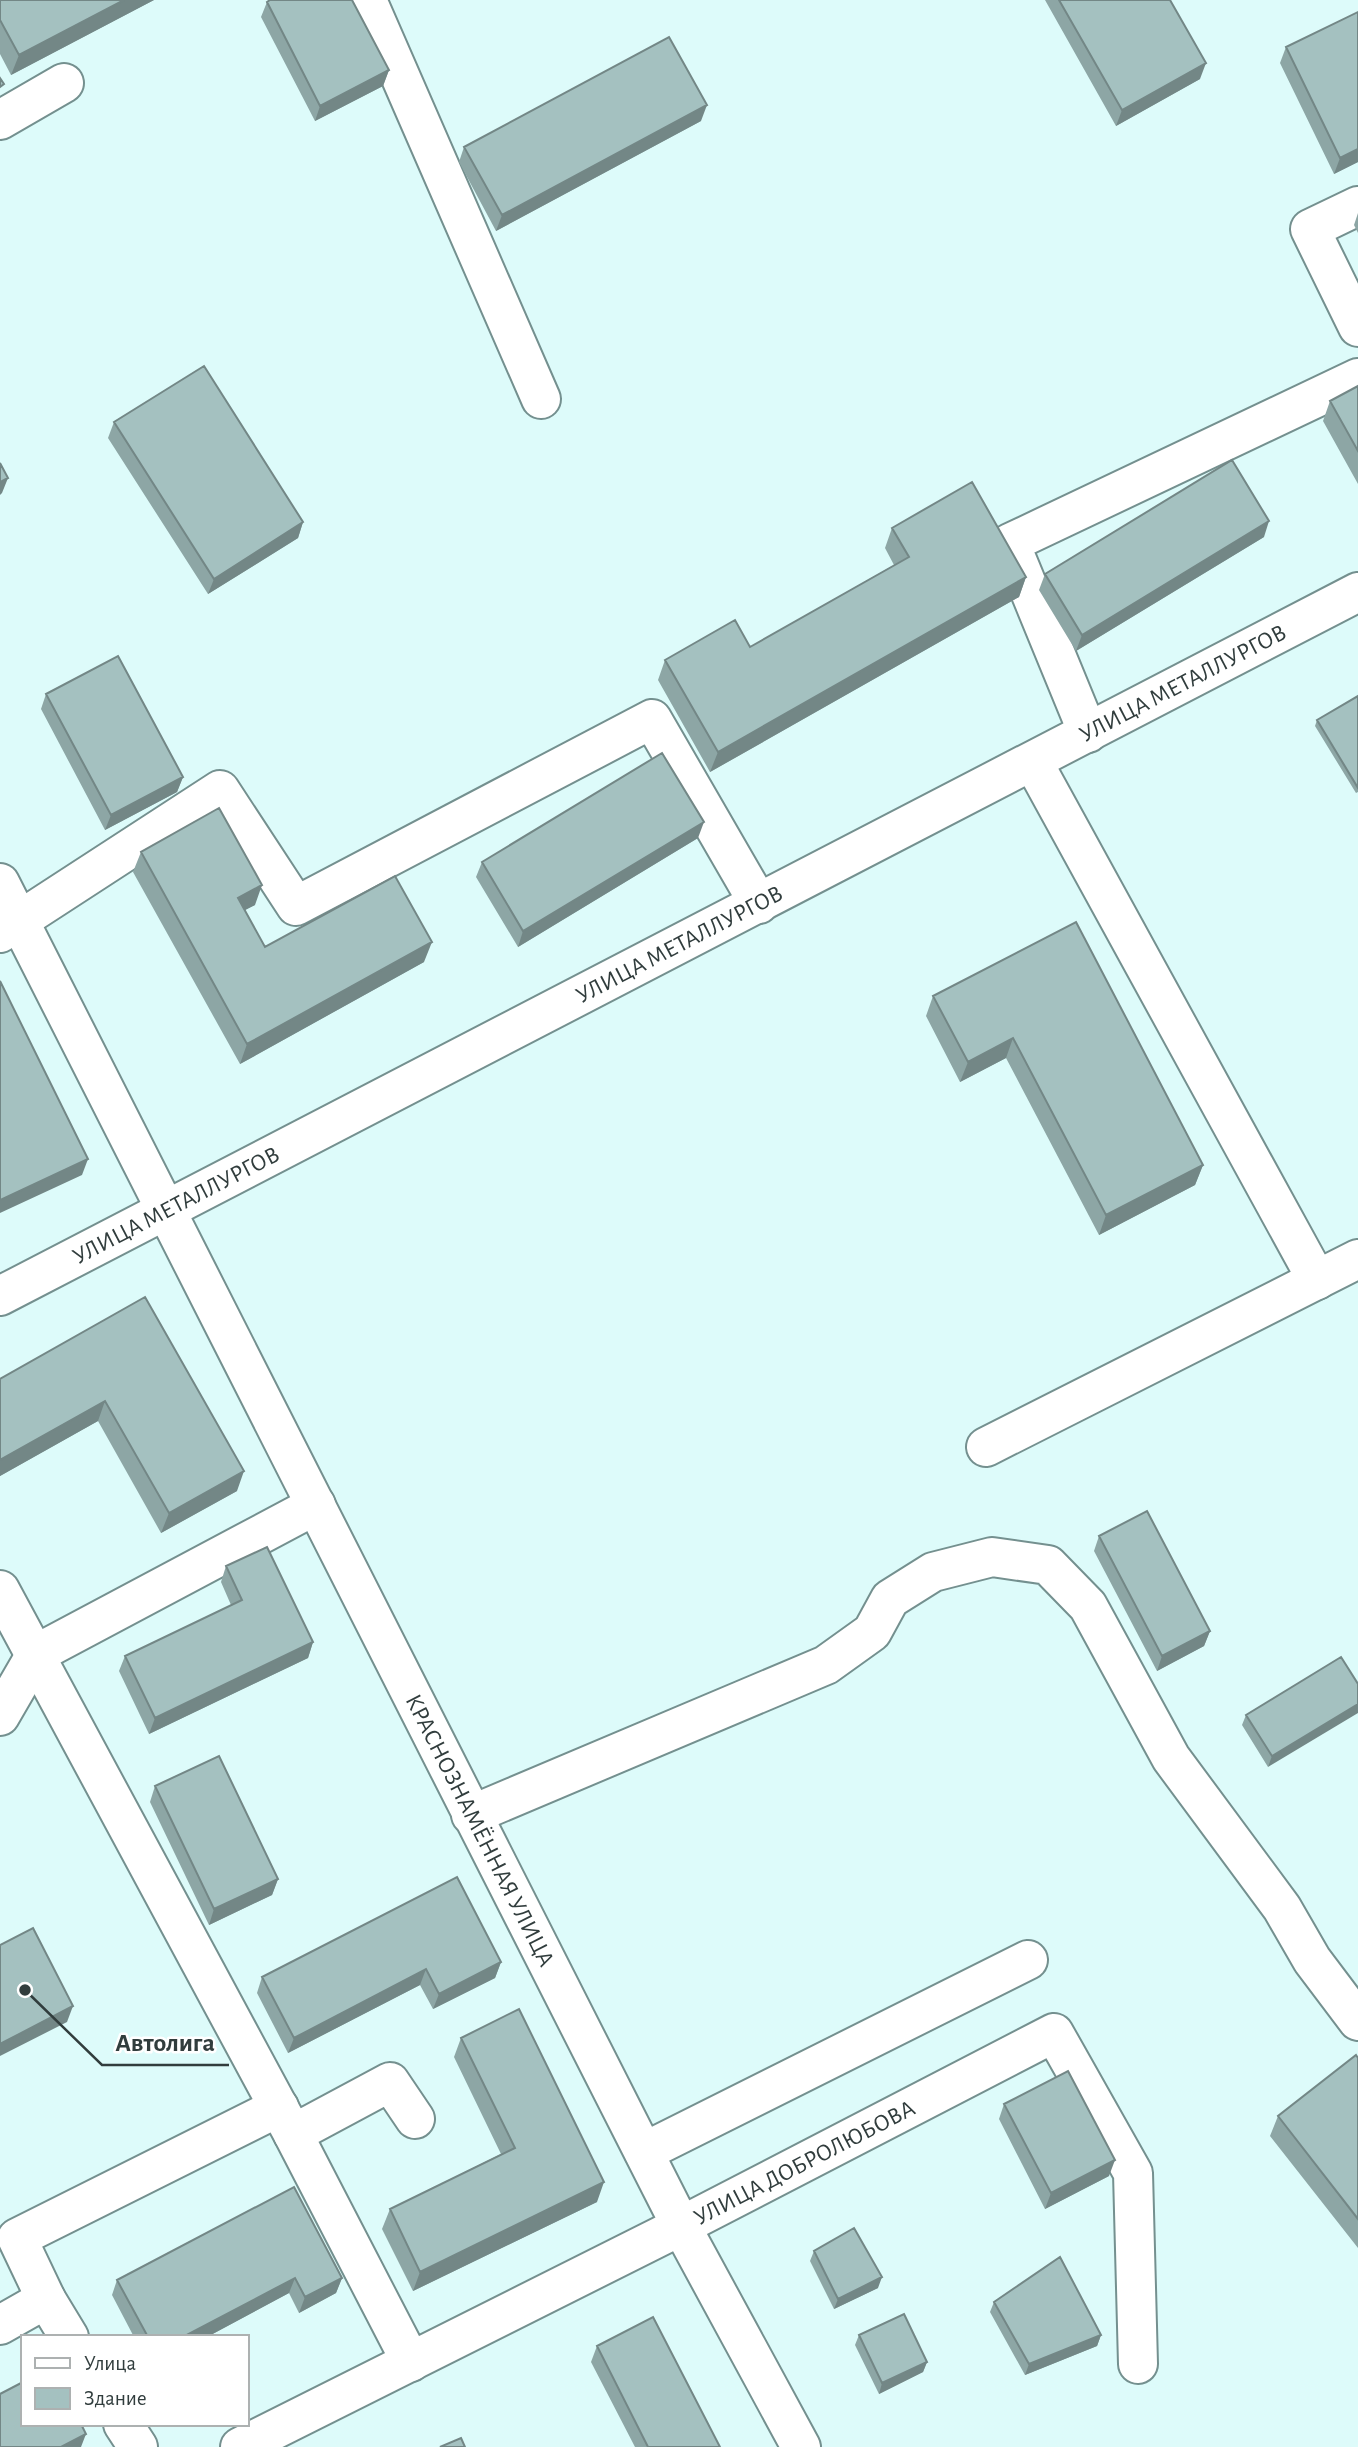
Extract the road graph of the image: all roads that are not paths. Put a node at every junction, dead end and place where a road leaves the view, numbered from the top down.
1 (367, 0) edge
2 (64, 83) dead end
3 (0, 120) edge
4 (1358, 206) edge
5 (1358, 327) edge
6 (1358, 378) edge
7 (541, 399) dead end
8 (1358, 592) edge
9 (1088, 733) junction
10 (1033, 762) junction
11 (0, 883) edge
12 (759, 904) junction
13 (10, 927) edge
14 (164, 1212) junction
15 (1358, 1259) edge
16 (1317, 1280) junction
17 (0, 1296) edge
18 (986, 1447) dead end
19 (316, 1505) junction
20 (0, 1590) edge
21 (36, 1654) junction
22 (0, 1716) edge
23 (471, 1815) junction
24 (1028, 1960) dead end
25 (1358, 2021) edge
26 (415, 2119) dead end
27 (286, 2121) junction
28 (644, 2152) junction
29 (681, 2226) junction
30 (46, 2300) junction
31 (0, 2325) edge
32 (68, 2335) edge
33 (411, 2362) junction
34 (1138, 2364) dead end
35 (125, 2426) edge
36 (286, 2437) edge
37 (138, 2447) edge
38 (240, 2447) edge
39 (801, 2447) edge

1 - 7 street
2 - 3 street
4 - 5 street
6 - 9 street
8 - 9 street, УЛИЦА МЕТАЛЛУРГОВ
9 - 10 street, УЛИЦА МЕТАЛЛУРГОВ
10 - 12 street, УЛИЦА МЕТАЛЛУРГОВ
10 - 16 street
11 - 13 street, КРАСНОЗНАМЁННАЯ УЛИЦА
12 - 13 street
12 - 14 street, УЛИЦА МЕТАЛЛУРГОВ
13 - 14 street, КРАСНОЗНАМЁННАЯ УЛИЦА
14 - 17 street, УЛИЦА МЕТАЛЛУРГОВ
14 - 19 street, КРАСНОЗНАМЁННАЯ УЛИЦА
15 - 16 street
16 - 18 street
19 - 21 street
19 - 23 street, КРАСНОЗНАМЁННАЯ УЛИЦА
20 - 21 street
21 - 22 street
21 - 27 street
23 - 25 street
23 - 28 street, КРАСНОЗНАМЁННАЯ УЛИЦА
24 - 28 street
26 - 27 street
27 - 30 street
27 - 33 street
28 - 29 street, КРАСНОЗНАМЁННАЯ УЛИЦА
29 - 33 street, УЛИЦА ДОБРОЛЮБОВА
29 - 34 street, УЛИЦА ДОБРОЛЮБОВА
29 - 39 street, КРАСНОЗНАМЁННАЯ УЛИЦА
30 - 31 street
30 - 32 street
33 - 36 street, УЛИЦА ДОБРОЛЮБОВА
35 - 37 street
36 - 38 street, УЛИЦА ДОБРОЛЮБОВА

